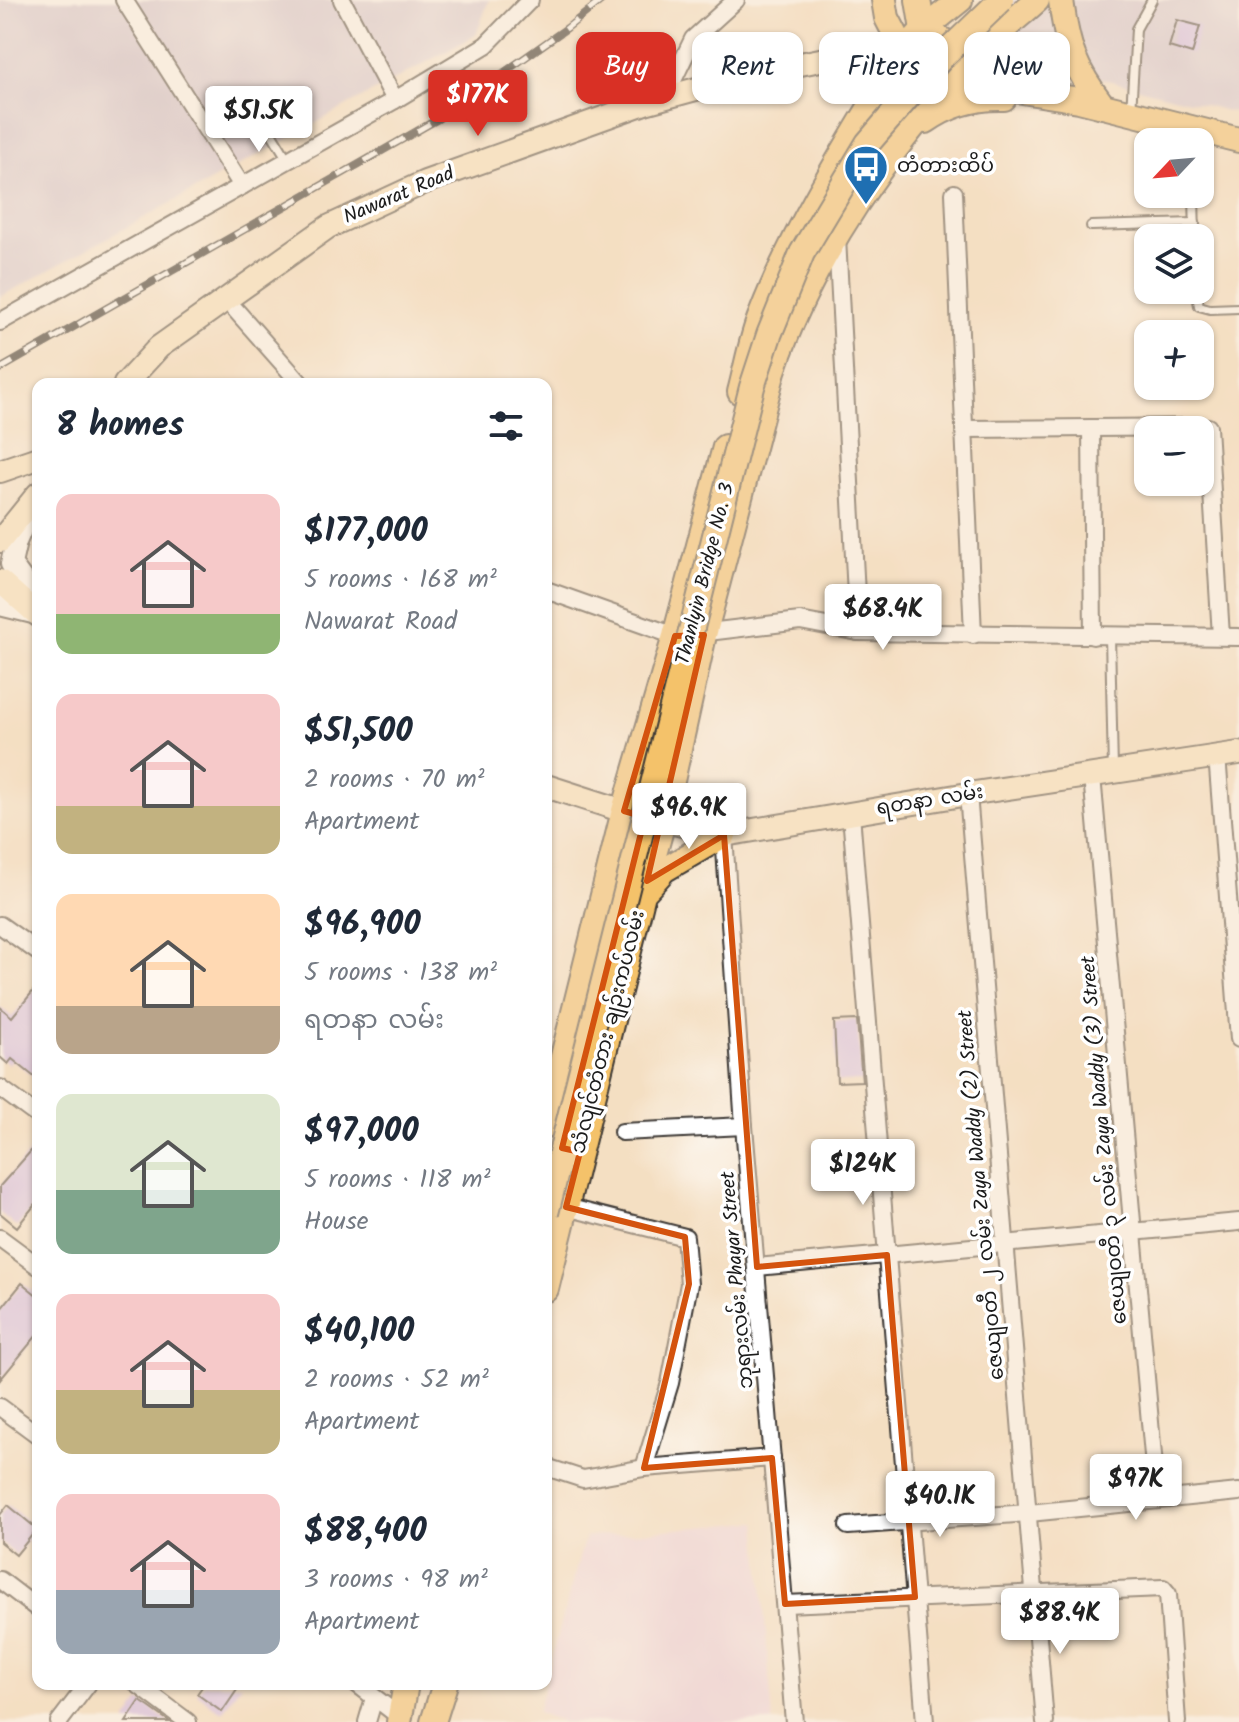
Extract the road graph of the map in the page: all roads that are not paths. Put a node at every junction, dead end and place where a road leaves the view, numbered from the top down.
1 (124, 0) edge
2 (342, 0) edge
3 (530, 0) edge
4 (736, 0) edge
5 (884, 0) edge
6 (918, 0) edge
7 (960, 0) edge
8 (1001, 0) edge
9 (1037, 0) edge
10 (1061, 0) edge
11 (1152, 0) edge
12 (923, 30) junction
13 (894, 32) edge
14 (1002, 32) edge
15 (964, 51) edge
16 (819, 60) edge
17 (964, 69) edge
18 (676, 74) edge
19 (948, 77) edge
20 (954, 80) junction
21 (676, 96) edge
22 (1070, 96) edge
23 (395, 100) junction
24 (1079, 100) junction
25 (650, 104) edge
26 (873, 104) edge
27 (1103, 106) junction
28 (1131, 113) junction
29 (1173, 128) edge
30 (208, 133) junction
31 (904, 136) junction
32 (1214, 137) edge
33 (1239, 140) edge
34 (288, 160) junction
35 (242, 186) junction
36 (954, 193) dead end
37 (1194, 208) edge
38 (1195, 223) joint
39 (1091, 226) dead end
40 (837, 236) junction
41 (225, 298) junction
42 (1199, 304) edge
43 (1239, 308) edge
44 (0, 322) edge
45 (131, 378) edge
46 (296, 378) edge
47 (1091, 428) junction
48 (964, 429) junction
49 (32, 460) edge
50 (0, 471) edge
51 (32, 502) edge
52 (32, 506) edge
53 (0, 541) edge
54 (0, 581) edge
55 (552, 592) edge
56 (32, 598) edge
57 (0, 605) edge
58 (32, 609) edge
59 (32, 613) edge
60 (858, 632) junction
61 (704, 635) junction
62 (973, 635) junction
63 (675, 636) junction
64 (1102, 636) junction
65 (1221, 636) junction
66 (1239, 637) edge
67 (1228, 754) edge
68 (1102, 774) junction
69 (552, 788) edge
70 (968, 794) junction
71 (624, 811) junction
72 (851, 814) junction
73 (663, 822) junction
74 (724, 835) junction
75 (643, 894) junction
76 (0, 925) edge
77 (32, 948) edge
78 (1239, 1039) edge
79 (0, 1088) edge
80 (552, 1101) edge
81 (32, 1112) edge
82 (744, 1126) junction
83 (622, 1132) dead end
84 (552, 1145) edge
85 (580, 1152) junction
86 (556, 1210) edge
87 (1239, 1222) edge
88 (1133, 1231) junction
89 (0, 1238) edge
90 (552, 1242) edge
91 (1007, 1244) junction
92 (887, 1255) junction
93 (32, 1262) edge
94 (757, 1267) junction
95 (0, 1407) edge
96 (32, 1431) edge
97 (772, 1458) junction
98 (644, 1468) junction
99 (552, 1469) edge
100 (1239, 1492) edge
101 (1157, 1500) junction
102 (1029, 1513) junction
103 (909, 1521) junction
104 (848, 1526) dead end
105 (0, 1580) edge
106 (1036, 1592) junction
107 (915, 1597) junction
108 (32, 1604) edge
109 (785, 1604) junction
110 (83, 1690) edge
111 (145, 1690) edge
112 (364, 1690) edge
113 (405, 1690) edge
114 (412, 1690) edge
115 (435, 1690) edge
116 (443, 1690) edge
117 (374, 1698) junction
118 (400, 1716) edge
119 (59, 1722) edge
120 (188, 1722) edge
121 (367, 1722) edge
122 (432, 1722) edge
123 (794, 1722) edge
124 (925, 1722) edge
125 (1045, 1722) edge
126 (1177, 1722) edge

1 - 30 street
2 - 23 street
3 - 23 street
4 - 18 street
5 - 13 main road
6 - 12 main road
7 - 12 main road
8 - 86 main road, Thanlyin Bridge No. 3, bridge
9 - 14 main road
10 - 27 main road
11 - 28 lane
12 - 15 main road
16 - 21 main road, Nawarat Road
17 - 20 main road
19 - 20 main road
20 - 24 main road
20 - 31 main road
22 - 24 main road
23 - 34 street
24 - 27 main road
24 - 31 main road
25 - 41 main road, Nawarat Road
26 - 63 main road, သံလျင်တံတား ချဉ်းကပ်လမ်း
27 - 28 main road
28 - 29 main road
30 - 34 lane
30 - 35 street
31 - 40 main road, သံလျင်တံတား ချဉ်းကပ်လမ်း
32 - 33 main road
34 - 35 street
35 - 44 street
36 - 48 street
37 - 38 lane
38 - 39 lane
40 - 60 street
40 - 61 main road, သံလျင်တံတား ချဉ်းကပ်လမ်း
41 - 45 main road, Nawarat Road
41 - 46 street
42 - 43 lane
47 - 48 street
47 - 64 street
47 - 65 street
48 - 62 street
49 - 50 main road
51 - 53 main road
52 - 56 street
54 - 58 main road
55 - 63 street
57 - 59 street
60 - 61 street
60 - 62 street
61 - 63 street
61 - 73 main road, သံလျင်တံတား ချဉ်းကပ်လမ်း
62 - 64 street
63 - 71 main road, သံလျင်တံတား ချဉ်းကပ်လမ်း
64 - 65 street
64 - 68 lane
65 - 66 street
67 - 68 main road, ရတနာ လမ်း
67 - 78 street
68 - 70 main road, ရတနာ လမ်း
68 - 88 street, ဇေယျဝတီ ၃ လမ်း Zaya Waddy (3) Street
69 - 71 main road, ရတနာ လမ်း
70 - 72 main road, ရတနာ လမ်း
70 - 91 street, ဇေယျဝတီ ၂ လမ်း Zaya Waddy (2) Street
71 - 73 main road, ရတနာ လမ်း
71 - 80 main road, သံလျင်တံတား ချဉ်းကပ်လမ်း
72 - 74 main road, ရတနာ လမ်း
72 - 92 street
73 - 74 main road, ရတနာ လမ်း
73 - 75 main road, သံလျင်တံတား ချဉ်းကပ်လမ်း
74 - 75 main road
74 - 82 street, ဘုရားလမ်း Phayar Street
75 - 85 main road, သံလျင်တံတား ချဉ်းကပ်လမ်း
76 - 77 street
79 - 81 street
82 - 83 street
82 - 94 street, ဘုရားလမ်း Phayar Street
84 - 85 main road
85 - 86 main road, သံလျင်တံတား ချဉ်းကပ်လမ်း
86 - 90 main road, သံလျင်တံတား ချဉ်းကပ်လမ်း
86 - 98 street
87 - 88 street
88 - 91 street
88 - 101 street, ဇေယျဝတီ ၃ လမ်း Zaya Waddy (3) Street
89 - 93 street
91 - 92 street
91 - 102 street, ဇေယျဝတီ ၂ လမ်း Zaya Waddy (2) Street
92 - 94 street
92 - 103 street
94 - 97 street, ဘုရားလမ်း Phayar Street
95 - 96 street
97 - 98 street
97 - 109 street, ဘုရားလမ်း Phayar Street
98 - 99 street
100 - 101 street
101 - 102 street
102 - 103 street
102 - 106 street, ဇေယျဝတီ ၂ လမ်း Zaya Waddy (2) Street
103 - 104 street
103 - 107 street
105 - 108 street
106 - 107 street
106 - 125 street, ဇေယျဝတီ ၂ လမ်း Zaya Waddy (2) Street
106 - 126 street
107 - 109 street
107 - 124 street
109 - 123 street, ဘုရားလမ်း Phayar Street
110 - 119 street
111 - 120 street
112 - 117 street
113 - 118 main road
114 - 118 main road
115 - 122 main road
116 - 122 main road
117 - 118 street
117 - 121 street

